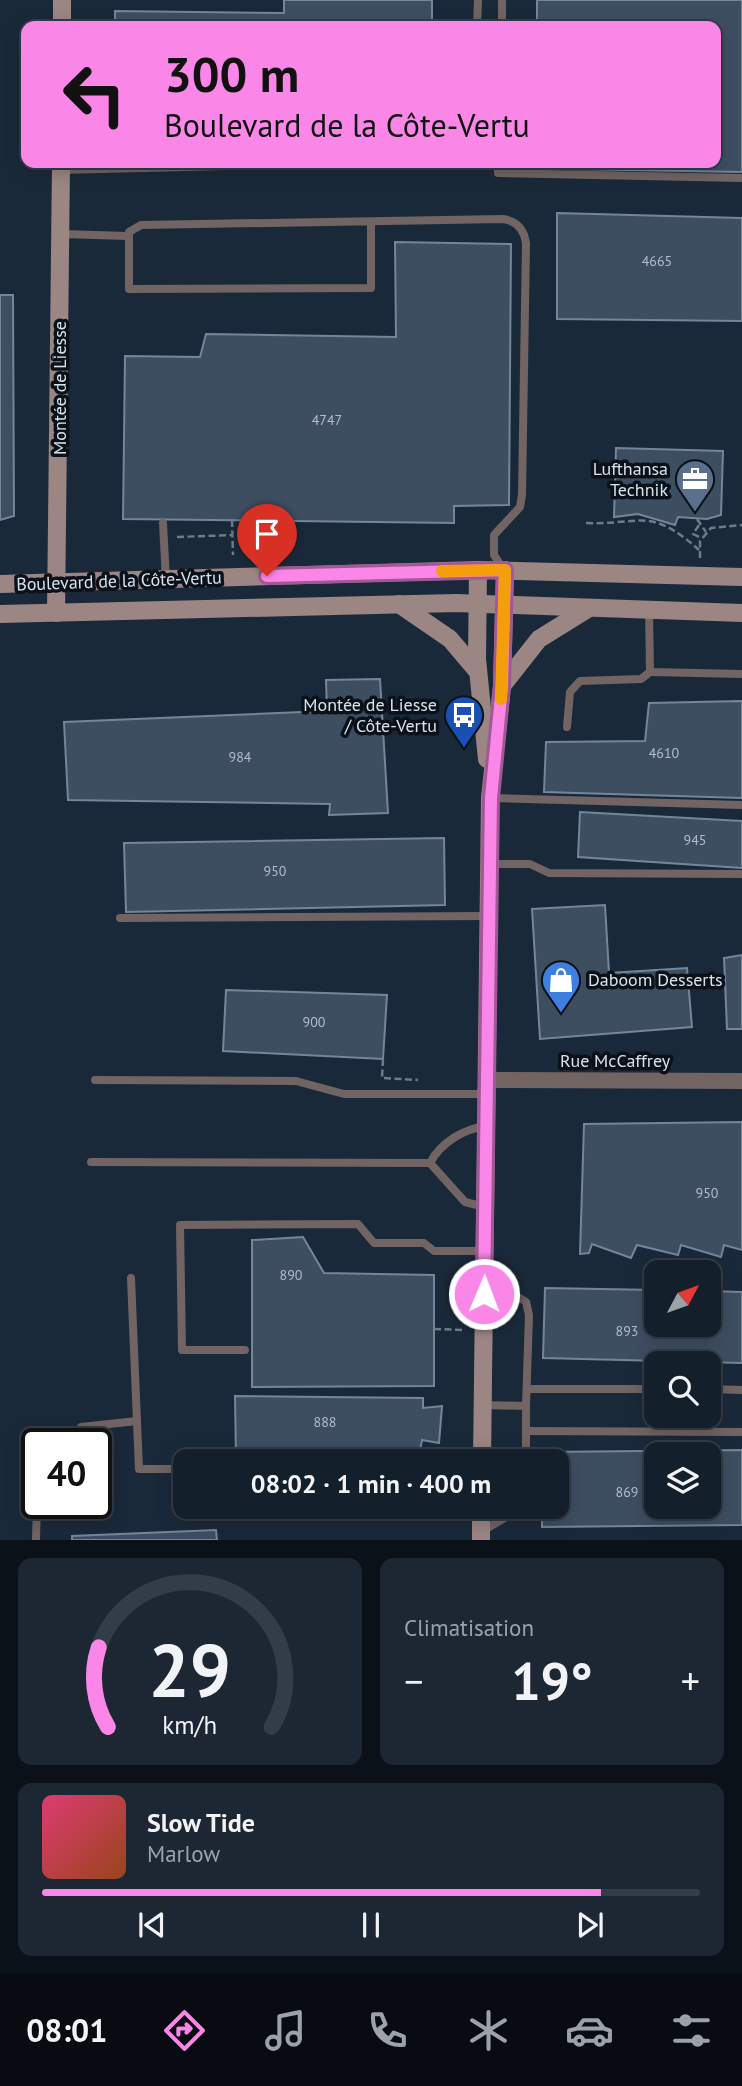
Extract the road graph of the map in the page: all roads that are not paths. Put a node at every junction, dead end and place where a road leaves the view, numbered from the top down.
1 (62, 0) edge
2 (478, 0) edge
3 (502, 0) edge
4 (62, 21) edge
5 (477, 21) edge
6 (502, 21) edge
7 (61, 168) edge
8 (498, 168) edge
9 (742, 178) edge
10 (371, 222) junction
11 (61, 234) junction
12 (128, 236) junction
13 (163, 523) dead end
14 (499, 563) junction
15 (478, 570) junction
16 (742, 577) edge
17 (166, 581) junction
18 (0, 584) edge
19 (58, 585) junction
20 (398, 604) junction
21 (477, 604) junction
22 (505, 605) junction
23 (589, 608) junction
24 (649, 610) junction
25 (56, 613) junction
26 (742, 613) edge
27 (0, 614) edge
28 (478, 672) junction
29 (650, 672) junction
30 (742, 674) edge
31 (502, 686) junction
32 (567, 727) dead end
33 (491, 798) junction
34 (742, 805) edge
35 (490, 864) junction
36 (742, 874) edge
37 (489, 916) junction
38 (120, 918) dead end
39 (95, 1080) dead end
40 (742, 1081) edge
41 (487, 1087) junction
42 (486, 1126) junction
43 (91, 1163) dead end
44 (430, 1163) junction
45 (485, 1207) junction
46 (485, 1251) junction
47 (131, 1278) dead end
48 (484, 1294) junction
49 (245, 1350) dead end
50 (527, 1389) junction
51 (644, 1389) edge
52 (721, 1389) edge
53 (742, 1390) edge
54 (483, 1405) junction
55 (526, 1406) junction
56 (137, 1421) junction
57 (80, 1428) edge
58 (711, 1428) edge
59 (526, 1431) junction
60 (711, 1431) junction
61 (742, 1432) edge
62 (482, 1449) edge
63 (526, 1449) edge
64 (173, 1469) edge
65 (37, 1519) edge
66 (506, 1519) edge
67 (481, 1536) edge
68 (36, 1540) edge

1 - 4 street
2 - 5 lane
3 - 6 lane
7 - 11 street, Montée de Liesse
8 - 9 lane
10 - 12 lane
10 - 12 lane
10 - 14 lane
11 - 12 lane
11 - 19 street, Montée de Liesse
13 - 17 lane
14 - 15 street, Boulevard de la Côte-Vertu
14 - 16 street, Boulevard de la Côte-Vertu
14 - 22 street
15 - 17 street, Boulevard de la Côte-Vertu
15 - 21 street
17 - 19 street, Boulevard de la Côte-Vertu
18 - 19 street, Boulevard de la Côte-Vertu
19 - 25 street, Montée de Liesse
20 - 21 street, Boulevard de la Côte-Vertu
20 - 25 street, Boulevard de la Côte-Vertu
20 - 28 street
21 - 22 street, Boulevard de la Côte-Vertu
21 - 28 street
22 - 23 street, Boulevard de la Côte-Vertu
22 - 31 street
23 - 24 street, Boulevard de la Côte-Vertu
23 - 31 street
24 - 26 street, Boulevard de la Côte-Vertu
24 - 29 lane
25 - 27 street, Boulevard de la Côte-Vertu
28 - 33 street
29 - 30 lane
29 - 32 lane
31 - 33 street
33 - 34 lane
33 - 35 street
35 - 36 lane
35 - 37 street
37 - 38 lane
37 - 41 street
39 - 41 lane
40 - 41 street, Rue McCaffrey
41 - 42 street
42 - 44 lane
42 - 45 street
43 - 44 lane
44 - 45 lane
45 - 46 street
46 - 48 street
46 - 49 lane
47 - 56 lane
48 - 50 lane
48 - 54 street
50 - 51 lane
50 - 55 lane
52 - 53 lane
54 - 55 lane
54 - 62 street
55 - 59 lane
56 - 57 lane
56 - 64 lane
58 - 60 lane
59 - 60 lane
59 - 63 lane
60 - 61 lane
65 - 68 lane
66 - 67 lane

